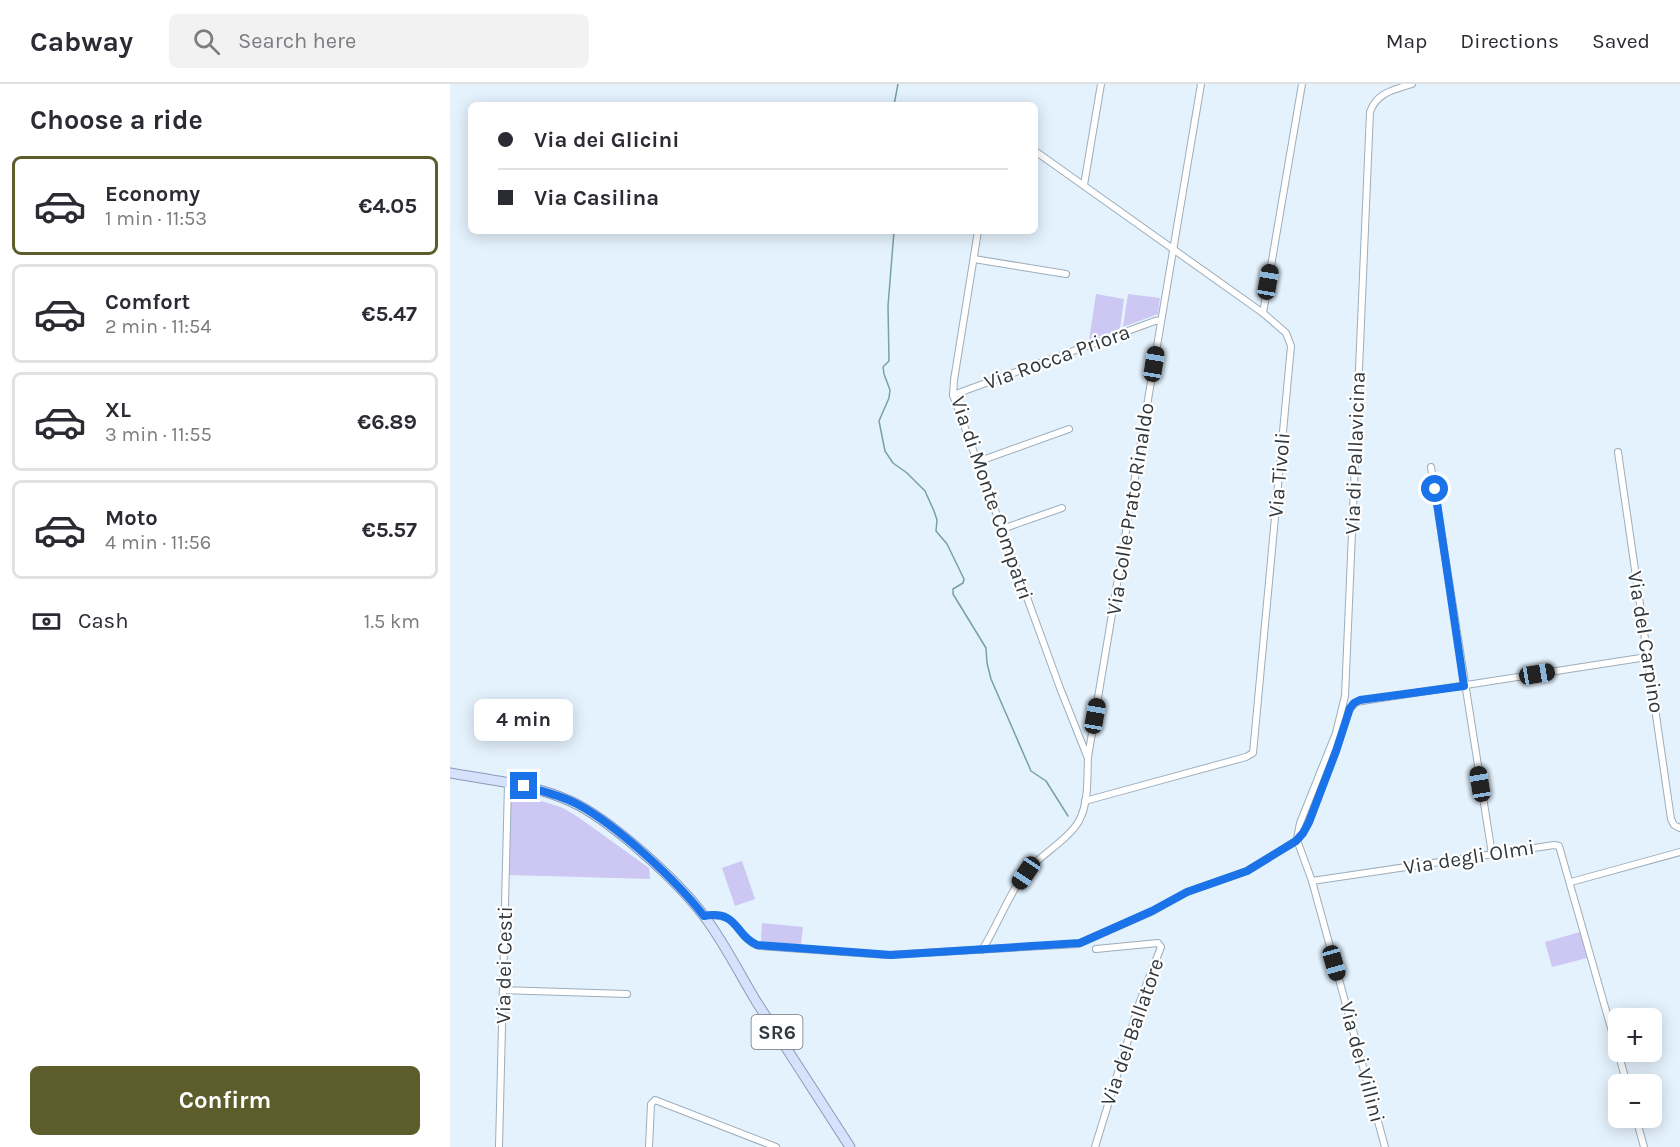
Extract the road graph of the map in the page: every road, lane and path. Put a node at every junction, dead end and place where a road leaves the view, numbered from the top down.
1 (1101, 84) edge
2 (1201, 84) edge
3 (1302, 84) edge
4 (1412, 84) edge
5 (1038, 154) edge
6 (1084, 185) junction
7 (978, 234) edge
8 (1174, 249) junction
9 (974, 259) junction
10 (1066, 273) dead end
11 (1263, 313) junction
12 (1161, 320) junction
13 (953, 395) junction
14 (1069, 429) dead end
15 (1618, 452) dead end
16 (977, 462) junction
17 (1431, 467) dead end
18 (1062, 508) dead end
19 (1002, 529) junction
20 (1647, 657) junction
21 (1464, 686) junction
22 (1088, 757) junction
23 (450, 773) edge
24 (508, 783) junction
25 (1086, 801) junction
26 (1680, 828) edge
27 (1297, 840) junction
28 (1680, 852) edge
29 (1492, 854) junction
30 (1312, 881) junction
31 (1571, 882) junction
32 (704, 916) junction
33 (1096, 949) dead end
34 (982, 950) junction
35 (503, 990) junction
36 (627, 994) dead end
37 (1624, 1074) edge
38 (1639, 1128) edge
39 (499, 1147) edge
40 (649, 1147) edge
41 (776, 1147) edge
42 (850, 1147) edge
43 (1095, 1147) edge
44 (1385, 1147) edge
45 (1644, 1147) edge

1 - 6 street
2 - 8 street, Via Colle Prato Rinaldo
3 - 11 street
4 - 27 street, Via di Pallavicina
5 - 6 street, Via Tivoli
6 - 8 street, Via Tivoli
7 - 9 street, Via di Monte Compatri
8 - 11 street, Via Tivoli
8 - 12 street, Via Colle Prato Rinaldo
9 - 10 street
9 - 13 street, Via di Monte Compatri
11 - 25 street, Via Tivoli
12 - 13 street, Via Rocca Priora
12 - 22 street, Via Colle Prato Rinaldo
13 - 16 street, Via di Monte Compatri
14 - 16 street
15 - 20 street, Via del Carpino
16 - 19 street, Via di Monte Compatri
17 - 21 street
18 - 19 street
19 - 22 street, Via di Monte Compatri
20 - 21 street
20 - 26 street, Via del Carpino
21 - 27 street
21 - 29 street
22 - 25 street, Via Colle Prato Rinaldo
23 - 24 main road, SR6
24 - 32 main road, SR6
24 - 35 street, Via dei Cesti
25 - 34 street
27 - 30 street, Via dei Villini
27 - 34 street
28 - 31 street
29 - 30 street, Via degli Olmi
29 - 31 street, Via degli Olmi
30 - 44 street, Via dei Villini
31 - 37 street, Via degli Olmi
32 - 34 street
32 - 42 main road, SR6
33 - 43 street, Via del Ballatore
35 - 36 street
35 - 39 street, Via dei Cesti
38 - 45 street
40 - 41 street

